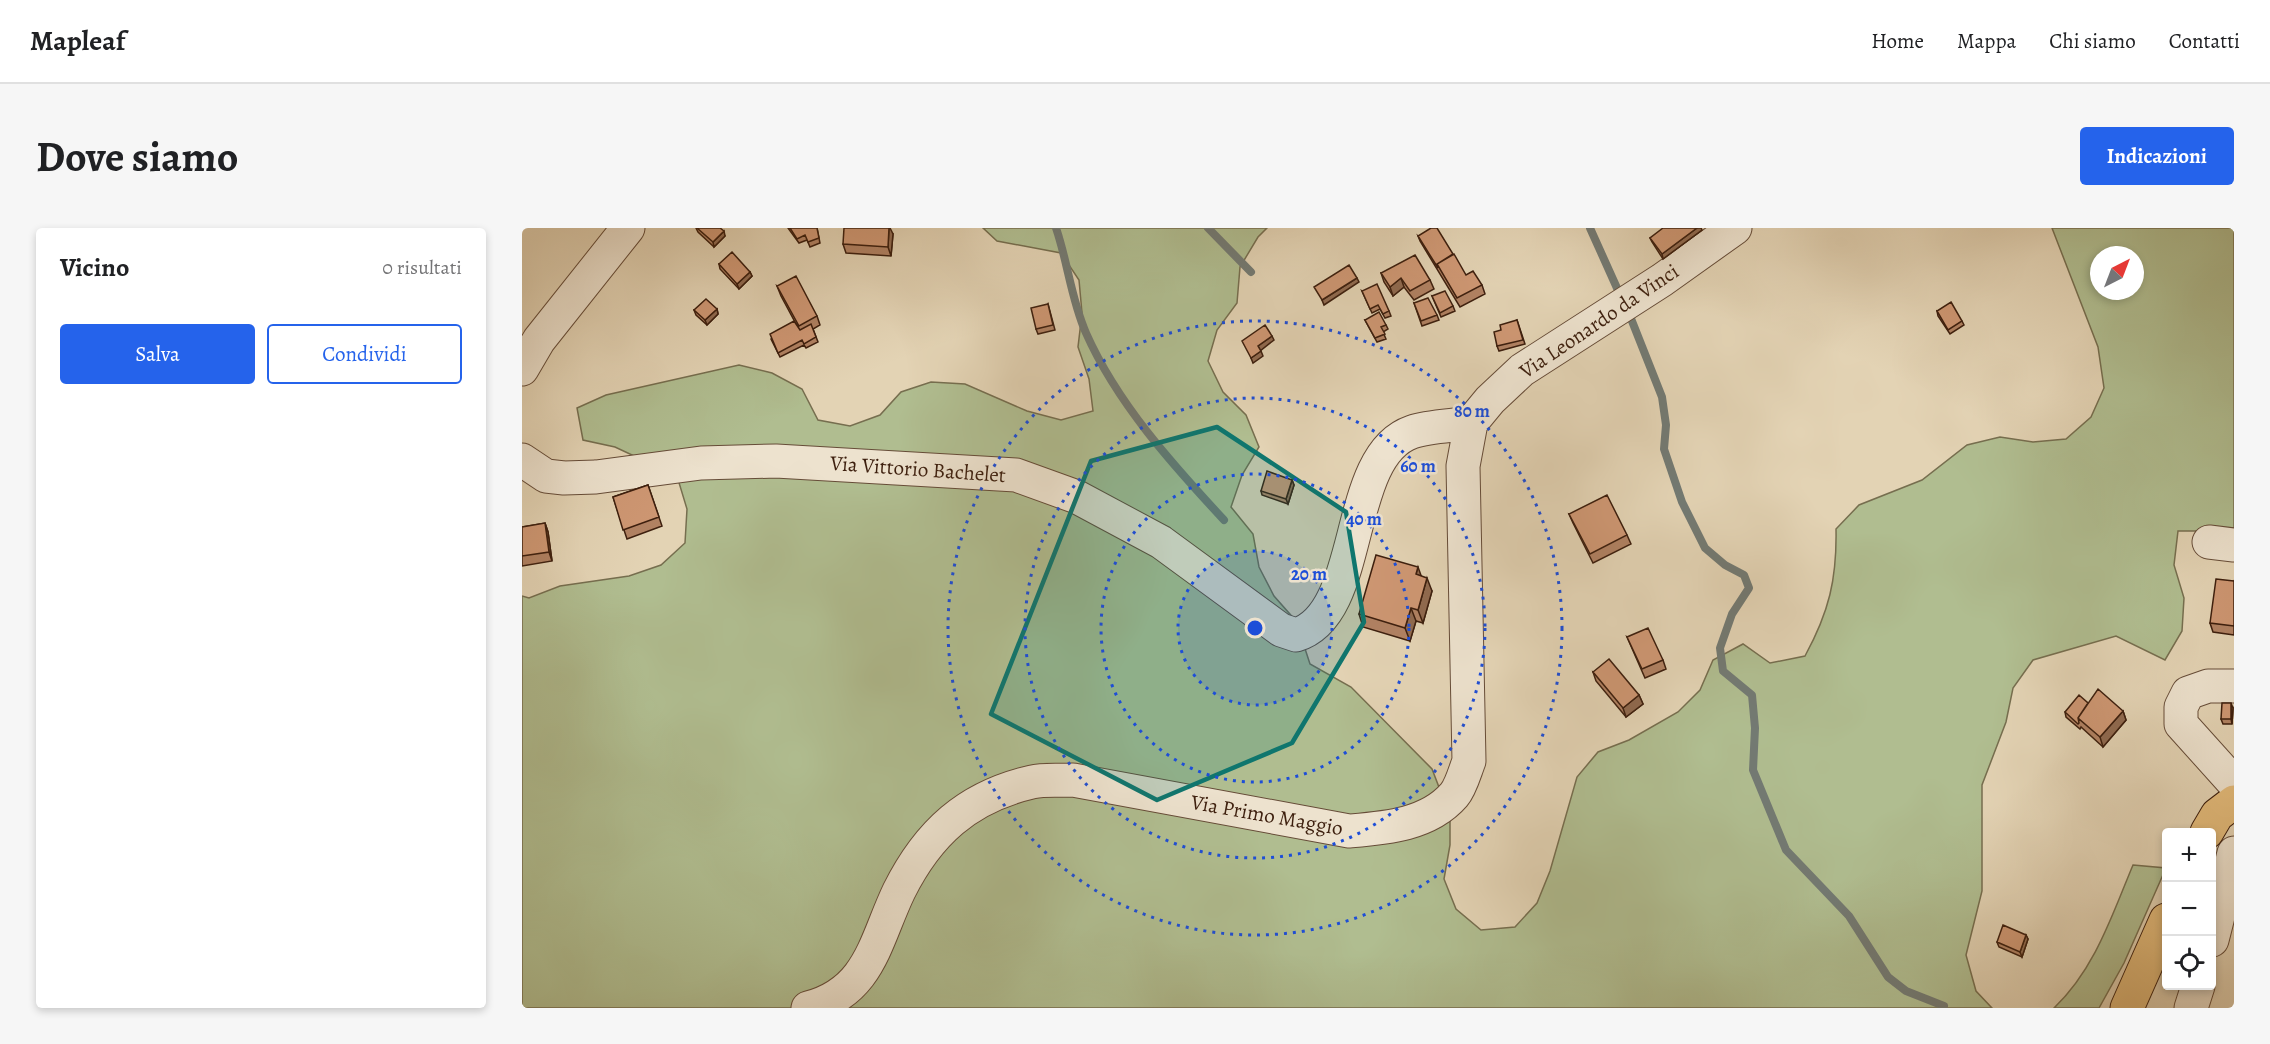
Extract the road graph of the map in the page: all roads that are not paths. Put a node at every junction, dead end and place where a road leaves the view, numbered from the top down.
1 (628, 228) edge
2 (1735, 228) edge
3 (522, 369) edge
4 (1471, 423) junction
5 (530, 473) edge
6 (2234, 686) edge
7 (2234, 783) edge
8 (2234, 801) edge
9 (2209, 828) edge
10 (2234, 853) edge
11 (2162, 929) edge
12 (2212, 936) edge
13 (2197, 990) edge
14 (808, 1008) edge
15 (2127, 1008) edge
16 (2191, 1008) edge

1 - 3 street
2 - 4 street, Via Leonardo da Vinci
4 - 5 street, Via Vittorio Bachelet
4 - 14 street, Via Primo Maggio
6 - 7 street
8 - 9 main road
10 - 12 street
11 - 15 main road
13 - 16 street

